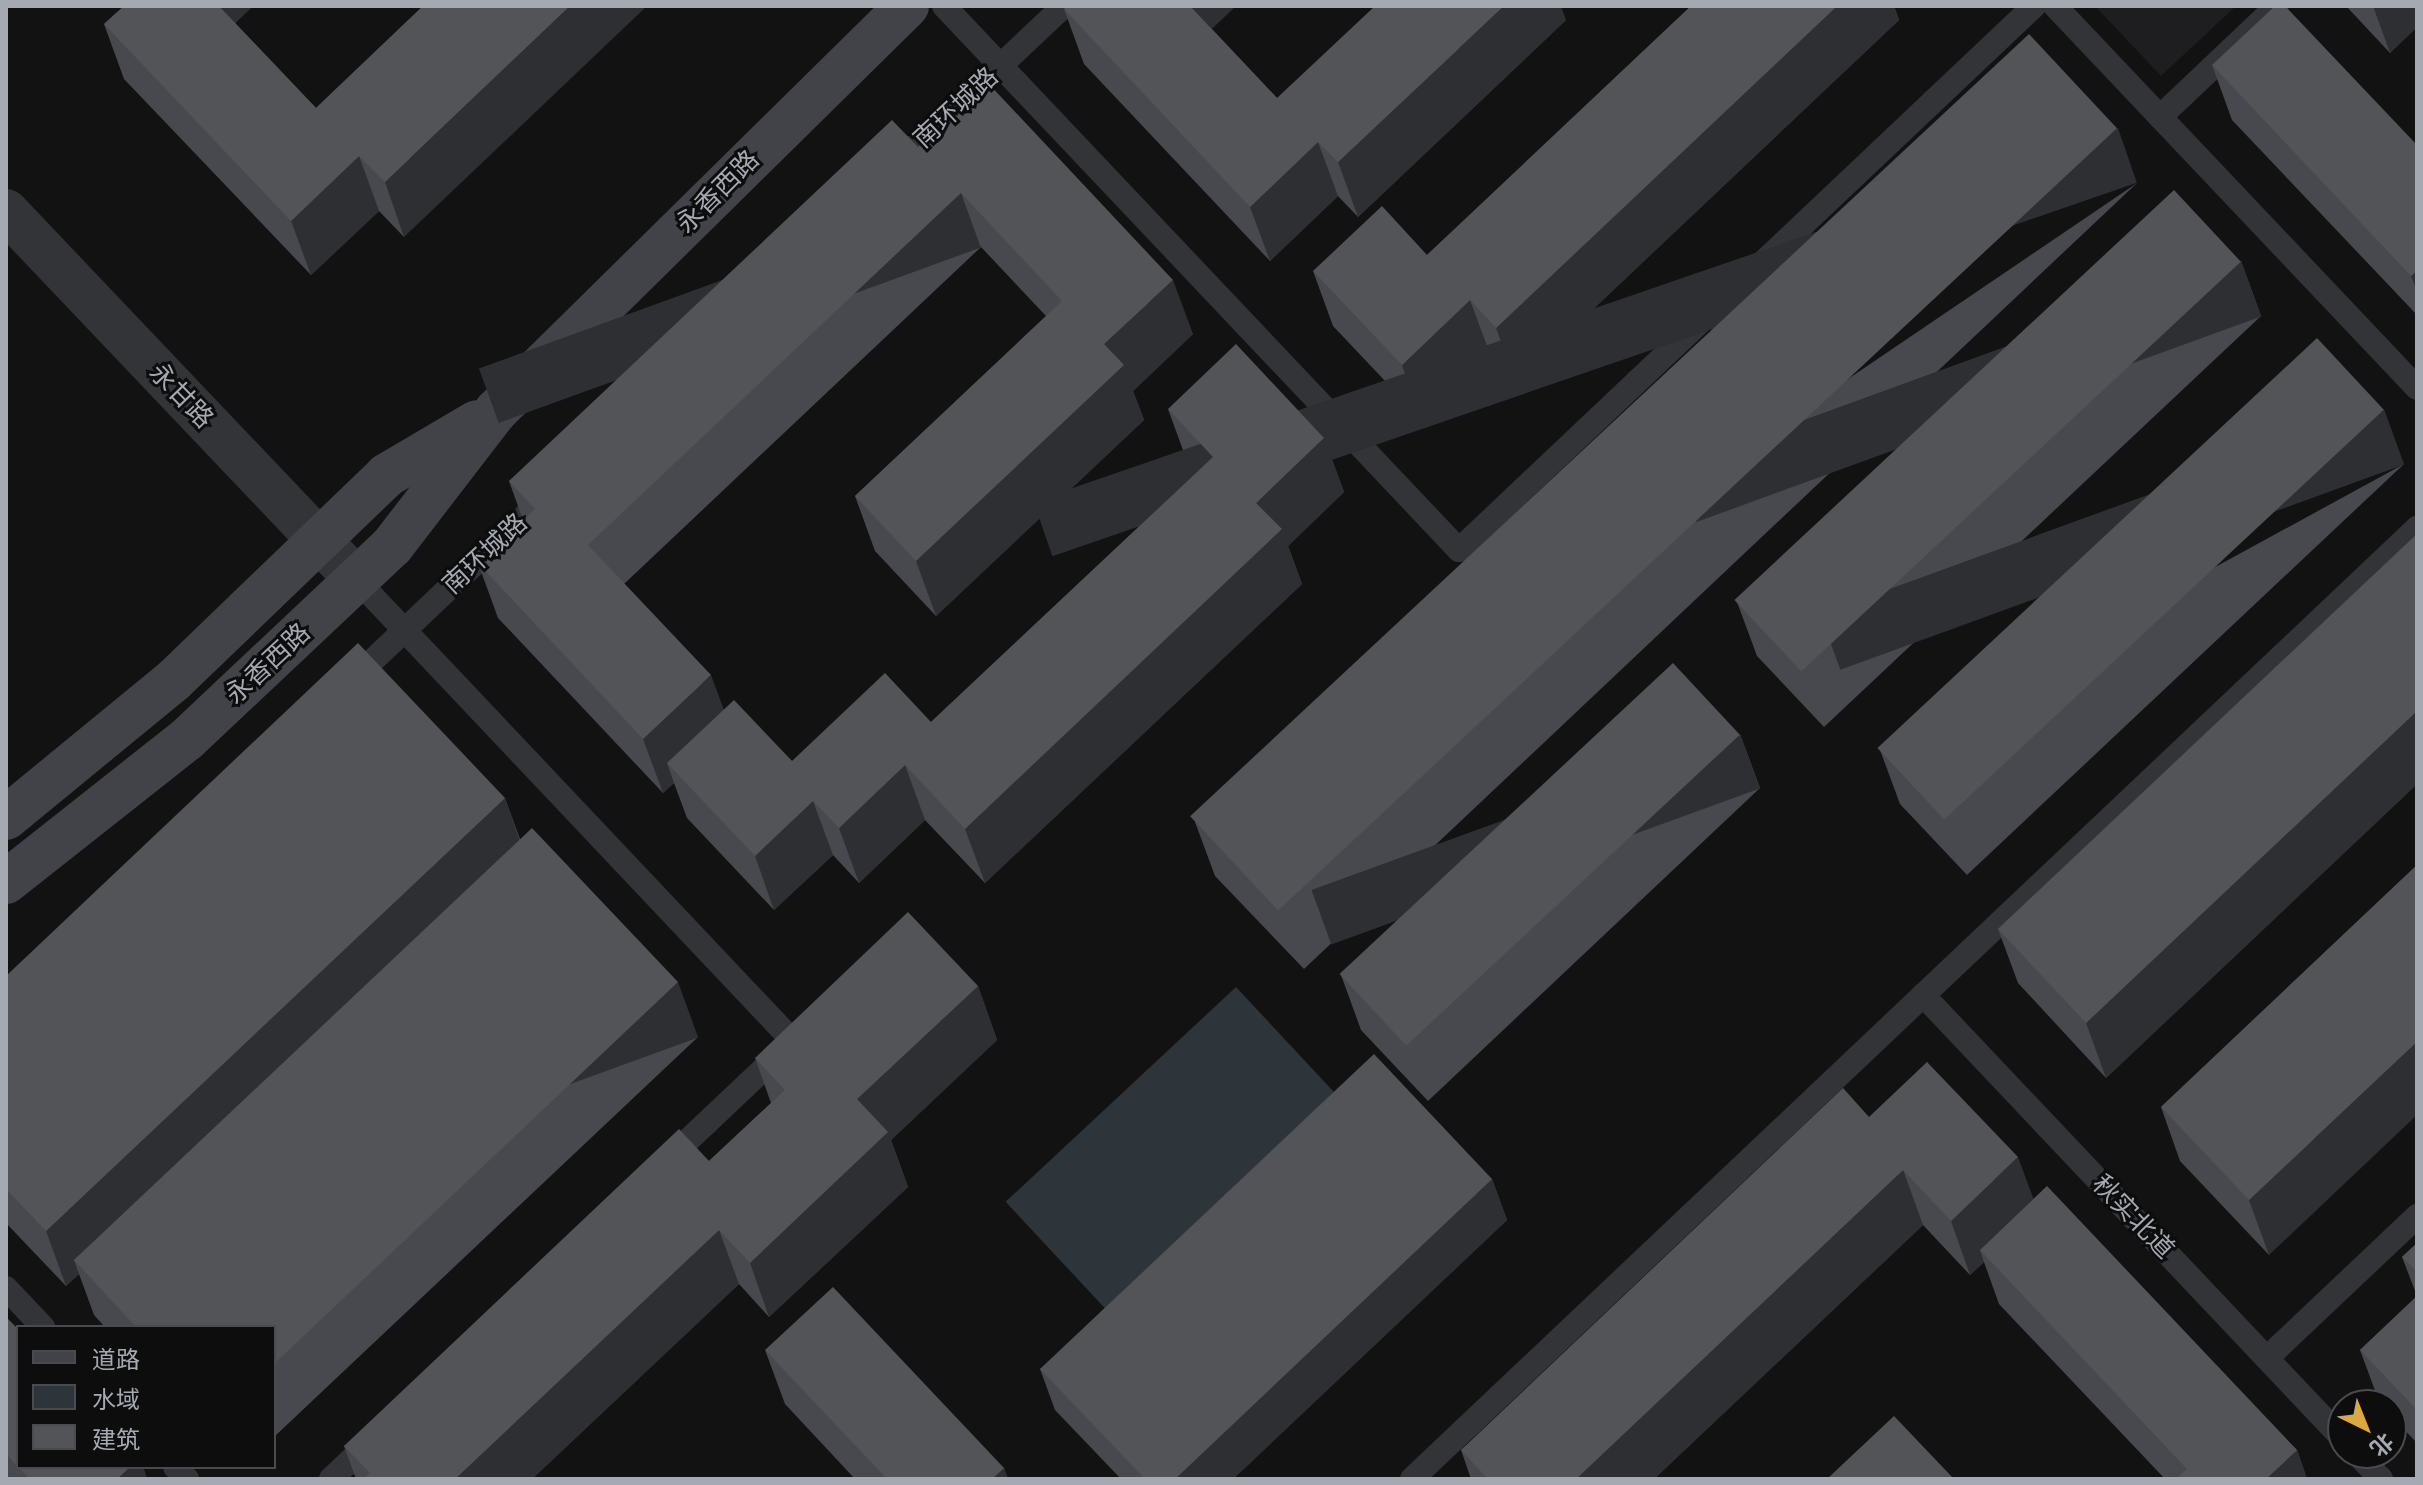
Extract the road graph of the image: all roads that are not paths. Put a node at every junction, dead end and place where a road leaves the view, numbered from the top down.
1 (907, 6) edge
2 (944, 6) edge
3 (1064, 6) edge
4 (2034, 6) edge
5 (2055, 6) edge
6 (2277, 6) edge
7 (1001, 66) junction
8 (2160, 117) junction
9 (872, 187) edge
10 (6, 211) edge
11 (2417, 388) edge
12 (496, 411) junction
13 (564, 479) edge
14 (2417, 528) edge
15 (319, 540) junction
16 (357, 580) junction
17 (404, 630) junction
18 (337, 694) edge
19 (6, 818) edge
20 (6, 882) edge
21 (1923, 995) junction
22 (643, 1183) edge
23 (2417, 1216) edge
24 (6, 1288) edge
25 (41, 1325) edge
26 (2267, 1358) junction
27 (2327, 1422) edge
28 (389, 1424) edge
29 (331, 1479) edge
30 (1412, 1479) edge

1 - 12 main road, 永香西路
2 - 7 lane
3 - 7 lane, 南环城路
4 - 7 lane
5 - 8 lane
6 - 8 lane
7 - 9 lane, 南环城路
8 - 11 lane
10 - 15 street, 永甘路
12 - 15 main road, 永香西路
12 - 16 main road, 永香西路
13 - 17 lane, 南环城路
14 - 21 lane
15 - 16 street, 永甘路
15 - 19 main road, 永香西路
16 - 17 lane
16 - 20 main road, 永香西路
17 - 18 lane, 南环城路
17 - 22 lane
21 - 26 lane, 秋实北道
21 - 30 lane
23 - 26 lane
24 - 25 lane
26 - 27 lane, 秋实北道
28 - 29 lane

